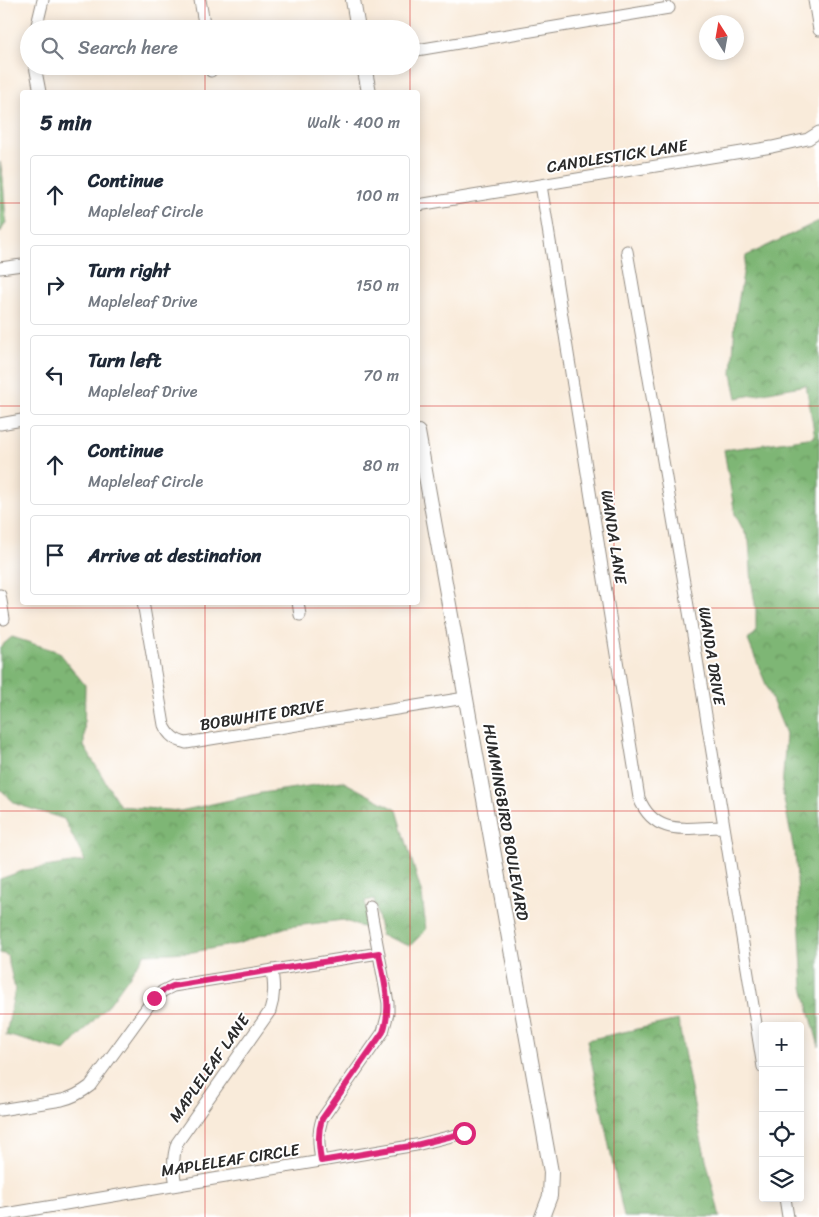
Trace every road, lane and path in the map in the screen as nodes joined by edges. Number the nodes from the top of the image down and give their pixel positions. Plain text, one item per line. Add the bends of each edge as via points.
1 (43, 0) edge
2 (200, 0) edge
3 (353, 0) edge
4 (814, 0) edge
5 (669, 8) dead end
6 (38, 20) edge
7 (203, 20) edge
8 (356, 20) edge
9 (819, 30) edge
10 (420, 50) edge
11 (37, 75) edge
12 (366, 75) edge
13 (40, 90) edge
14 (369, 90) edge
15 (819, 132) edge
16 (540, 185) junction
17 (420, 205) edge
18 (627, 251) dead end
19 (20, 264) edge
20 (0, 268) edge
21 (20, 420) edge
22 (0, 424) edge
23 (420, 443) edge
24 (0, 595) edge
25 (144, 605) edge
26 (298, 605) edge
27 (300, 615) dead end
28 (4, 619) dead end
29 (465, 698) junction
30 (723, 826) junction
31 (370, 906) dead end
32 (379, 953) junction
33 (272, 970) junction
34 (759, 1043) edge
35 (0, 1110) edge
36 (464, 1133) dead end
37 (321, 1161) junction
38 (176, 1185) junction
39 (786, 1202) edge
40 (0, 1215) edge
41 (542, 1217) edge
42 (788, 1217) edge

1 - 6 street
2 - 7 street
3 - 8 street
4 - 9 street
5 - 10 street
11 - 13 street
12 - 14 street
15 - 16 street, CANDLESTICK LANE via 808,139 772,147
16 - 17 street, CANDLESTICK LANE
16 - 30 street, WANDA LANE via 639,798 650,817 664,826
18 - 30 street, WANDA DRIVE
19 - 20 street
21 - 22 street
23 - 29 street, HUMMINGBIRD BOULEVARD
24 - 28 street
25 - 29 street, BOBWHITE DRIVE via 164,725 177,741 186,743
26 - 27 street
29 - 41 street, HUMMINGBIRD BOULEVARD via 551,1172 550,1196
30 - 34 street, WANDA DRIVE
31 - 32 street
32 - 33 street
32 - 37 street via 388,1003 387,1022 322,1119 318,1140
33 - 35 street via 173,986 162,991 90,1086 81,1093 72,1098
33 - 38 street, MAPLELEAF LANE via 275,990 270,1011 176,1143 172,1164
36 - 37 street, MAPLELEAF CIRCLE via 416,1145
37 - 38 street, MAPLELEAF CIRCLE
38 - 40 street, MAPLELEAF CIRCLE
39 - 42 street

